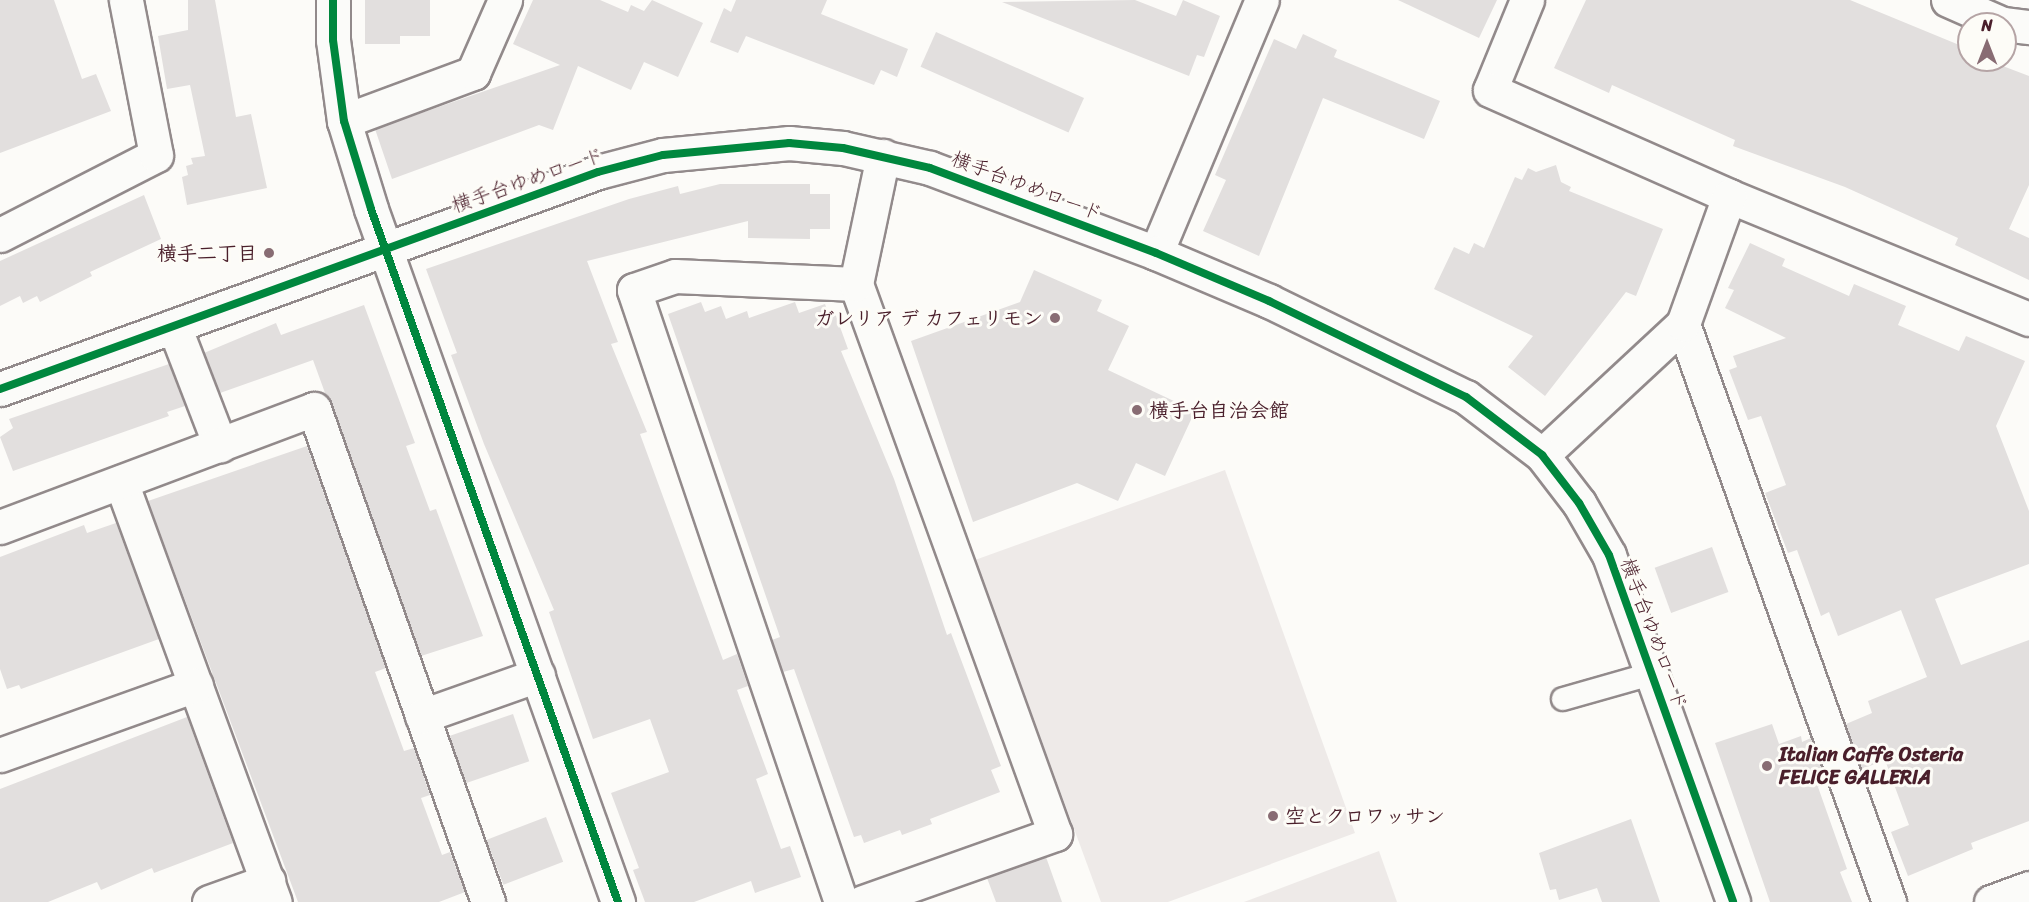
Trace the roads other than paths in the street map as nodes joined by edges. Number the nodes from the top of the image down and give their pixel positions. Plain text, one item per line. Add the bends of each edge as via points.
1 (126, 0) edge
2 (333, 0) edge
3 (506, 0) edge
4 (1262, 0) edge
5 (1527, 0) edge
6 (1947, 0) edge
7 (2029, 27) edge
8 (344, 120) junction
9 (883, 156) junction
10 (1729, 196) junction
11 (0, 235) edge
12 (385, 248) junction
13 (1156, 253) junction
14 (856, 284) junction
15 (2029, 319) edge
16 (1683, 324) junction
17 (174, 326) junction
18 (0, 389) edge
19 (220, 445) junction
20 (1542, 455) junction
21 (121, 482) junction
22 (0, 527) edge
23 (1652, 674) junction
24 (538, 675) junction
25 (196, 685) junction
26 (1563, 699) dead end
27 (422, 717) junction
28 (0, 755) edge
29 (2029, 888) edge
30 (271, 892) edge
31 (209, 902) edge
32 (488, 902) edge
33 (618, 902) edge
34 (841, 902) edge
35 (863, 902) edge
36 (1733, 902) edge
37 (1889, 902) edge
38 (1991, 902) edge

1 - 11 street via 156,155
2 - 8 street via 333,40
3 - 8 street via 473,73
4 - 13 street
5 - 10 street via 1490,90
6 - 7 street via 2003,24
8 - 12 street
9 - 12 street, 横手台ゆめロード via 789,143 663,155 598,172
9 - 13 street, 横手台ゆめロード via 930,168
9 - 14 street
10 - 15 street
10 - 16 street
12 - 17 street, 横手台ゆめロード
12 - 24 street
13 - 20 street, 横手台ゆめロード via 1466,397
14 - 34 street via 675,276 634,290
14 - 35 street via 1055,834
16 - 20 street
16 - 37 street
17 - 18 street, 横手台ゆめロード
17 - 19 street
19 - 21 street
19 - 27 street via 314,409
20 - 23 street, 横手台ゆめロード via 1579,503 1609,555
21 - 22 street
21 - 25 street
23 - 26 lane
23 - 36 street, 横手台ゆめロード
24 - 27 street
24 - 33 street
25 - 28 street
25 - 30 street
27 - 32 street
29 - 38 street
30 - 31 street

